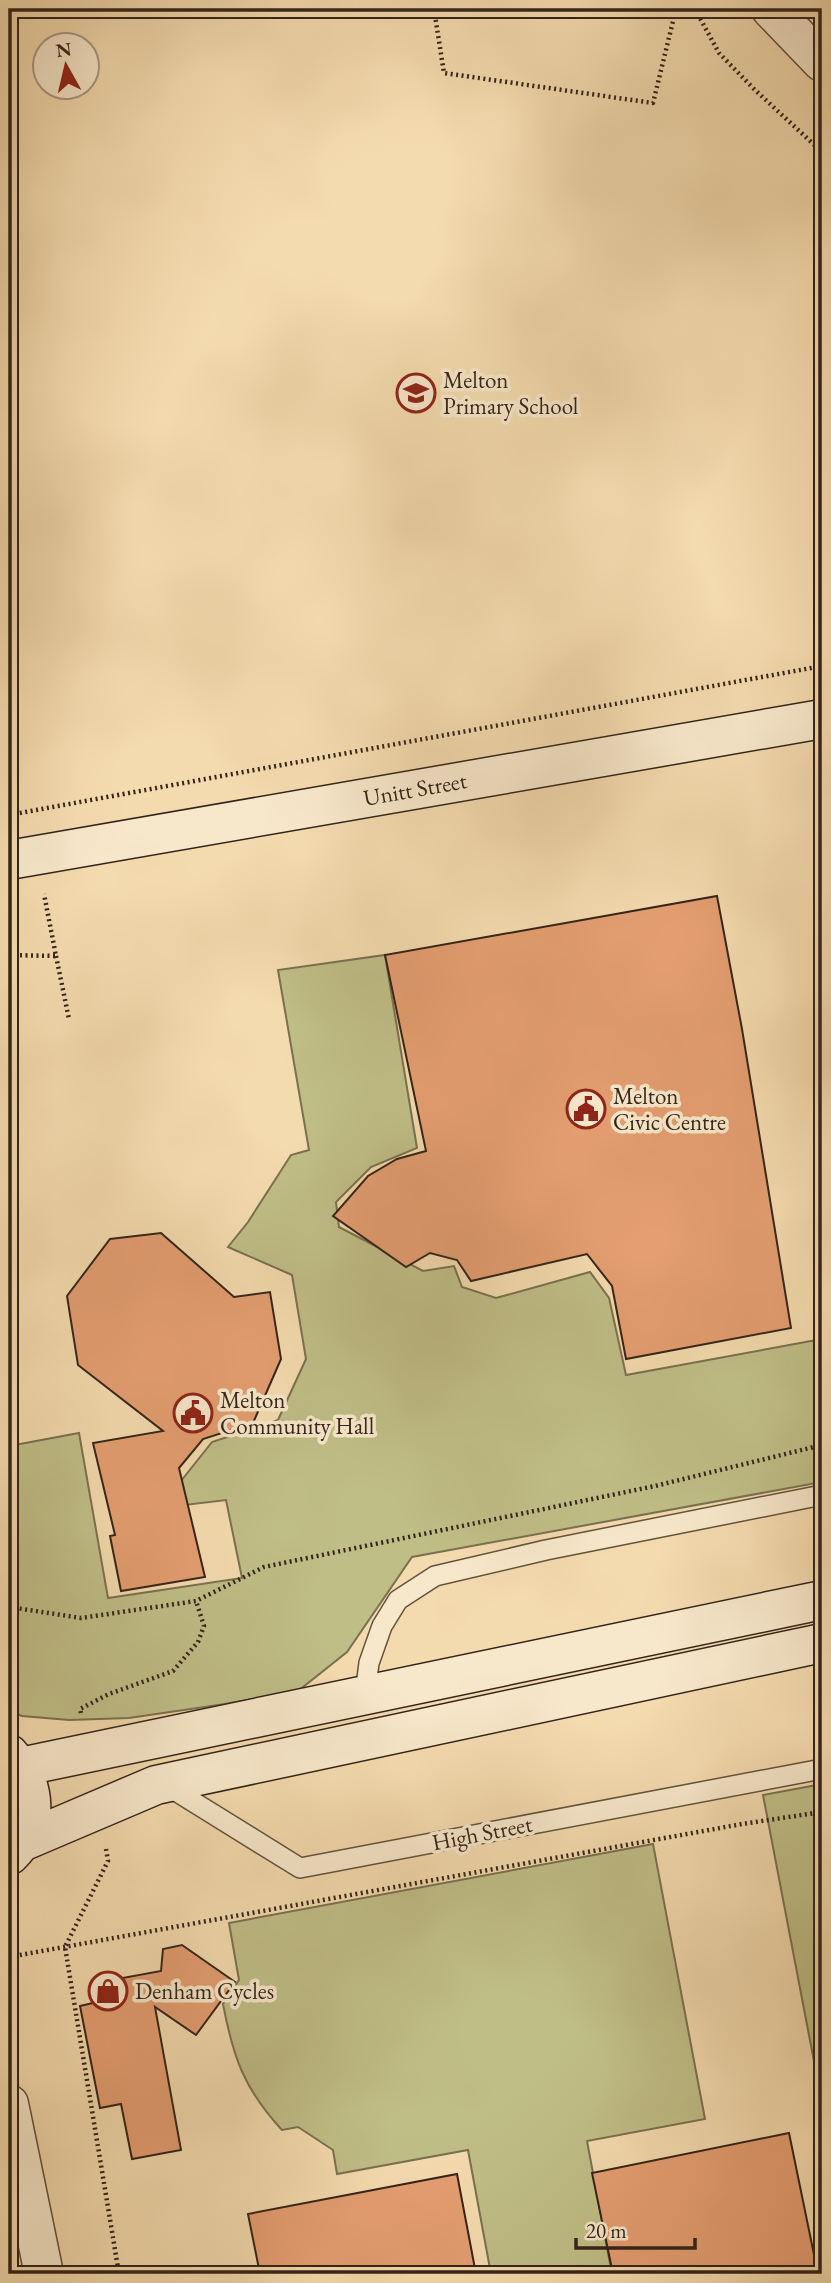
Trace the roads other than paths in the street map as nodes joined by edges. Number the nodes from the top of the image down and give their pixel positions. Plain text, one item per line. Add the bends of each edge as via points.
1 (771, 9) edge
2 (822, 62) edge
3 (822, 719) edge
4 (22, 857) edge
5 (822, 1495) edge
6 (822, 1600) edge
7 (822, 1643) edge
8 (365, 1694) junction
9 (15, 1760) edge
10 (822, 1769) edge
11 (163, 1783) junction
12 (15, 1849) edge
13 (9, 2104) edge
14 (44, 2274) edge

1 - 2 main road
3 - 4 main road, Unitt Street
5 - 8 lane via 435,1576 398,1600 382,1626 369,1663
6 - 8 main road
7 - 11 main road
8 - 9 main road
9 - 12 main road via 29,1785 32,1804 30,1824
10 - 11 lane, High Street via 300,1867
11 - 12 main road
13 - 14 main road

